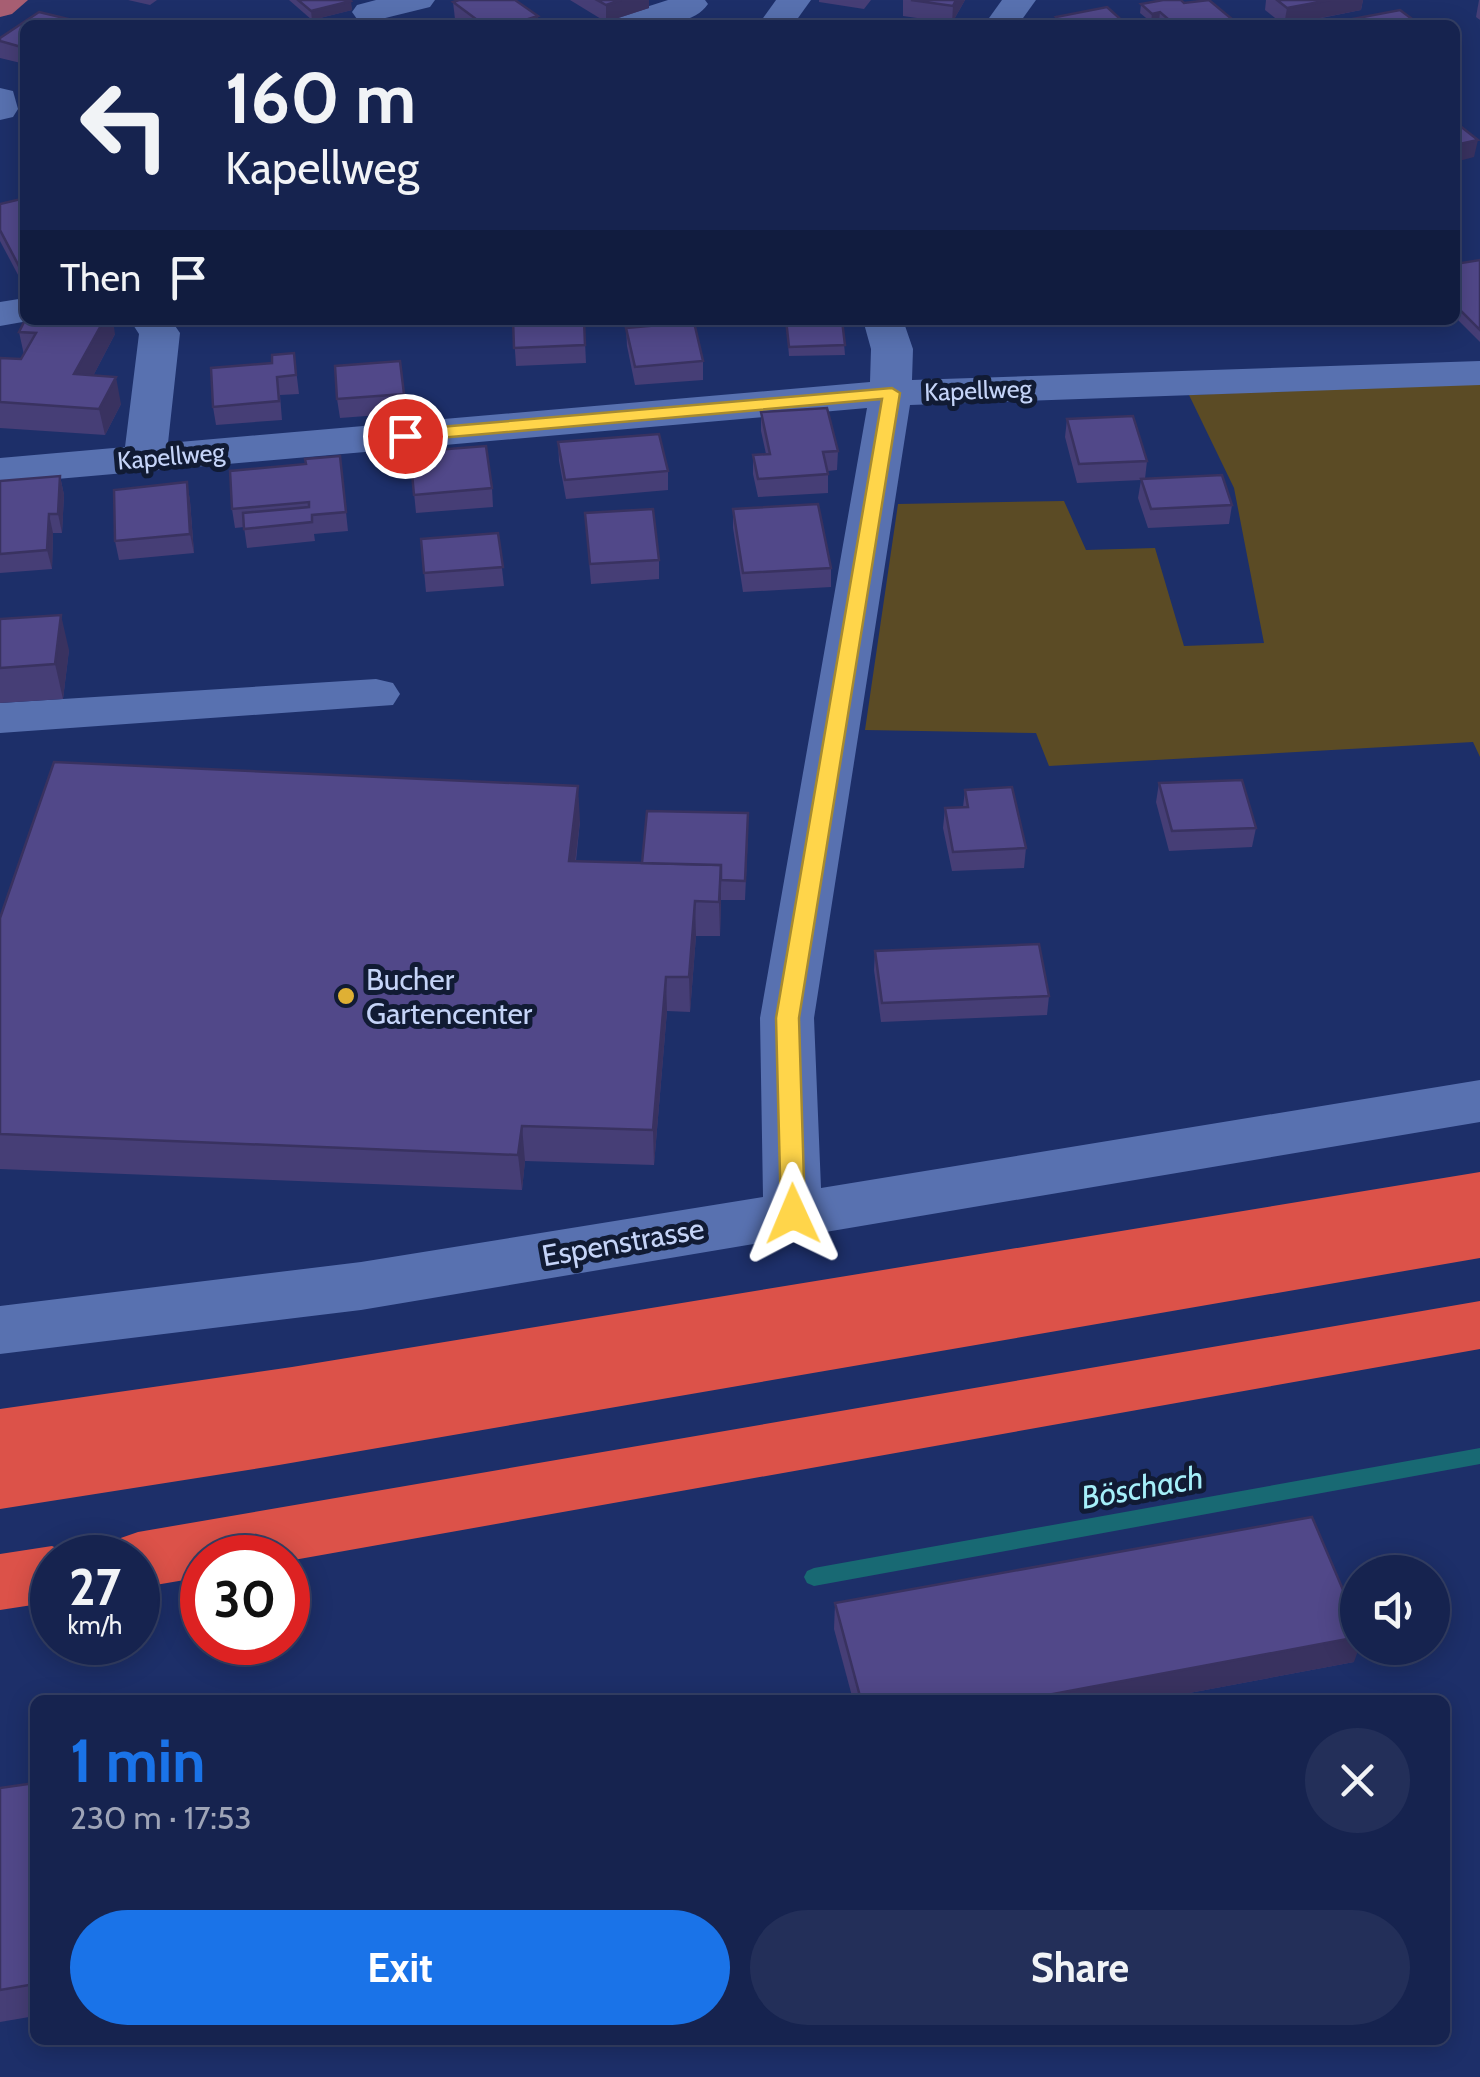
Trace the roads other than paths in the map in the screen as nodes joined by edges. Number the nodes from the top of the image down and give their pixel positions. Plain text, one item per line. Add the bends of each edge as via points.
1 (11, 0) edge
2 (418, 0) edge
3 (794, 0) edge
4 (0, 7) edge
5 (696, 8) edge
6 (368, 12) dead end
7 (645, 20) edge
8 (779, 20) edge
9 (0, 99) edge
10 (0, 109) edge
11 (154, 325) edge
12 (885, 325) edge
13 (1480, 373) edge
14 (892, 393) junction
15 (146, 458) junction
16 (0, 471) edge
17 (376, 694) dead end
18 (0, 718) edge
19 (1480, 1101) edge
20 (1480, 1194) edge
21 (793, 1214) junction
22 (1480, 1234) edge
23 (1480, 1324) edge
24 (0, 1330) edge
25 (0, 1435) edge
26 (0, 1482) edge
27 (160, 1556) edge
28 (30, 1577) edge
29 (0, 1582) edge

1 - 4 main road
2 - 6 street
3 - 8 street
5 - 7 street
9 - 10 street
11 - 15 street via 160,333
12 - 14 street
13 - 14 street, Kapellweg
14 - 15 street, Kapellweg
14 - 21 street via 787,1018
15 - 16 street, Kapellweg
17 - 18 street
19 - 21 street, Espenstrasse
20 - 25 highway
21 - 24 street, Espenstrasse via 361,1286
22 - 26 highway
23 - 27 highway
28 - 29 highway

